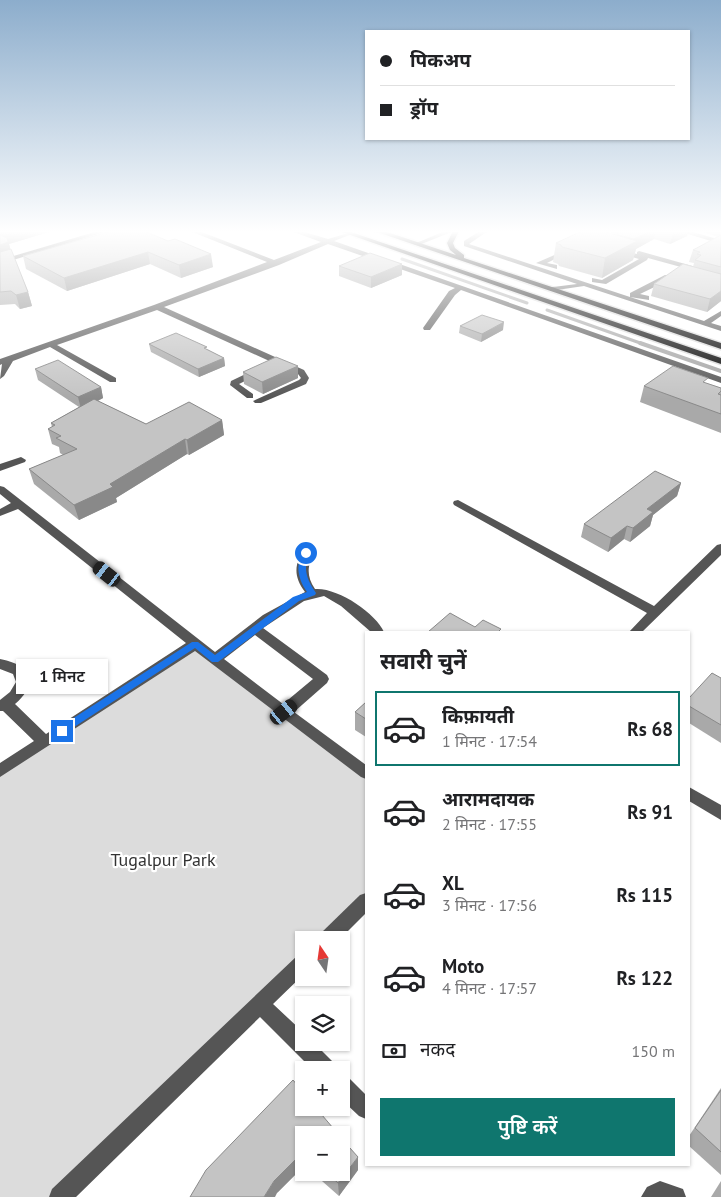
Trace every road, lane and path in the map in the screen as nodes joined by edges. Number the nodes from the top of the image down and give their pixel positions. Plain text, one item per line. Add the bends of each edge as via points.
1 (211, 287) edge
2 (458, 287) edge
3 (509, 287) edge
4 (547, 287) edge
5 (570, 287) edge
6 (591, 287) edge
7 (648, 287) edge
8 (461, 288) junction
9 (553, 289) junction
10 (533, 295) junction
11 (157, 307) junction
12 (529, 312) junction
13 (717, 315) edge
14 (658, 324) junction
15 (704, 324) junction
16 (622, 327) junction
17 (428, 328) dead end
18 (721, 329) edge
19 (50, 344) junction
20 (721, 346) edge
21 (5, 360) edge
22 (721, 361) edge
23 (279, 362) junction
24 (0, 376) edge
25 (113, 380) dead end
26 (721, 380) edge
27 (21, 460) dead end
28 (0, 468) edge
29 (0, 489) edge
30 (19, 504) junction
31 (458, 504) dead end
32 (0, 512) edge
33 (721, 548) edge
34 (310, 549) dead end
35 (312, 593) junction
36 (655, 612) junction
37 (256, 629) junction
38 (377, 631) edge
39 (636, 631) edge
40 (195, 644) junction
41 (215, 660) junction
42 (0, 664) edge
43 (2, 705) edge
44 (284, 712) junction
45 (45, 742) junction
46 (0, 771) edge
47 (365, 772) edge
48 (690, 794) edge
49 (721, 813) edge
50 (365, 902) edge
51 (335, 931) edge
52 (295, 970) edge
53 (260, 1004) junction
54 (318, 1061) edge
55 (350, 1093) edge
56 (365, 1108) edge
57 (60, 1197) edge
58 (652, 1197) edge
59 (675, 1197) edge

1 - 11 street
2 - 8 street
3 - 10 main road
4 - 9 main road
5 - 9 street
6 - 15 street
7 - 13 street via 633,294
8 - 12 street
8 - 17 street via 452,292
9 - 14 main road
10 - 12 street
10 - 16 main road
11 - 19 street
11 - 23 street
12 - 26 street
13 - 15 street
14 - 16 main road via 672,335 661,336
14 - 20 main road
15 - 18 street
16 - 22 main road
19 - 21 street
19 - 25 street
21 - 24 street
23 - 23 street via 234,383 254,398 303,382 305,378 301,372
27 - 28 street
29 - 30 street
30 - 32 street
30 - 40 street
31 - 36 street
33 - 36 street
34 - 35 street via 302,562 304,582
35 - 37 street via 296,599
35 - 38 street via 334,595
36 - 39 street
37 - 41 street
37 - 44 street via 322,679
40 - 41 street
40 - 45 street
41 - 44 street
42 - 43 street via 20,671 23,679 18,692
43 - 45 street
44 - 47 street
45 - 46 street
48 - 49 street
50 - 51 street
52 - 53 street
53 - 54 street
53 - 57 street
55 - 56 street
58 - 59 street via 665,1192

